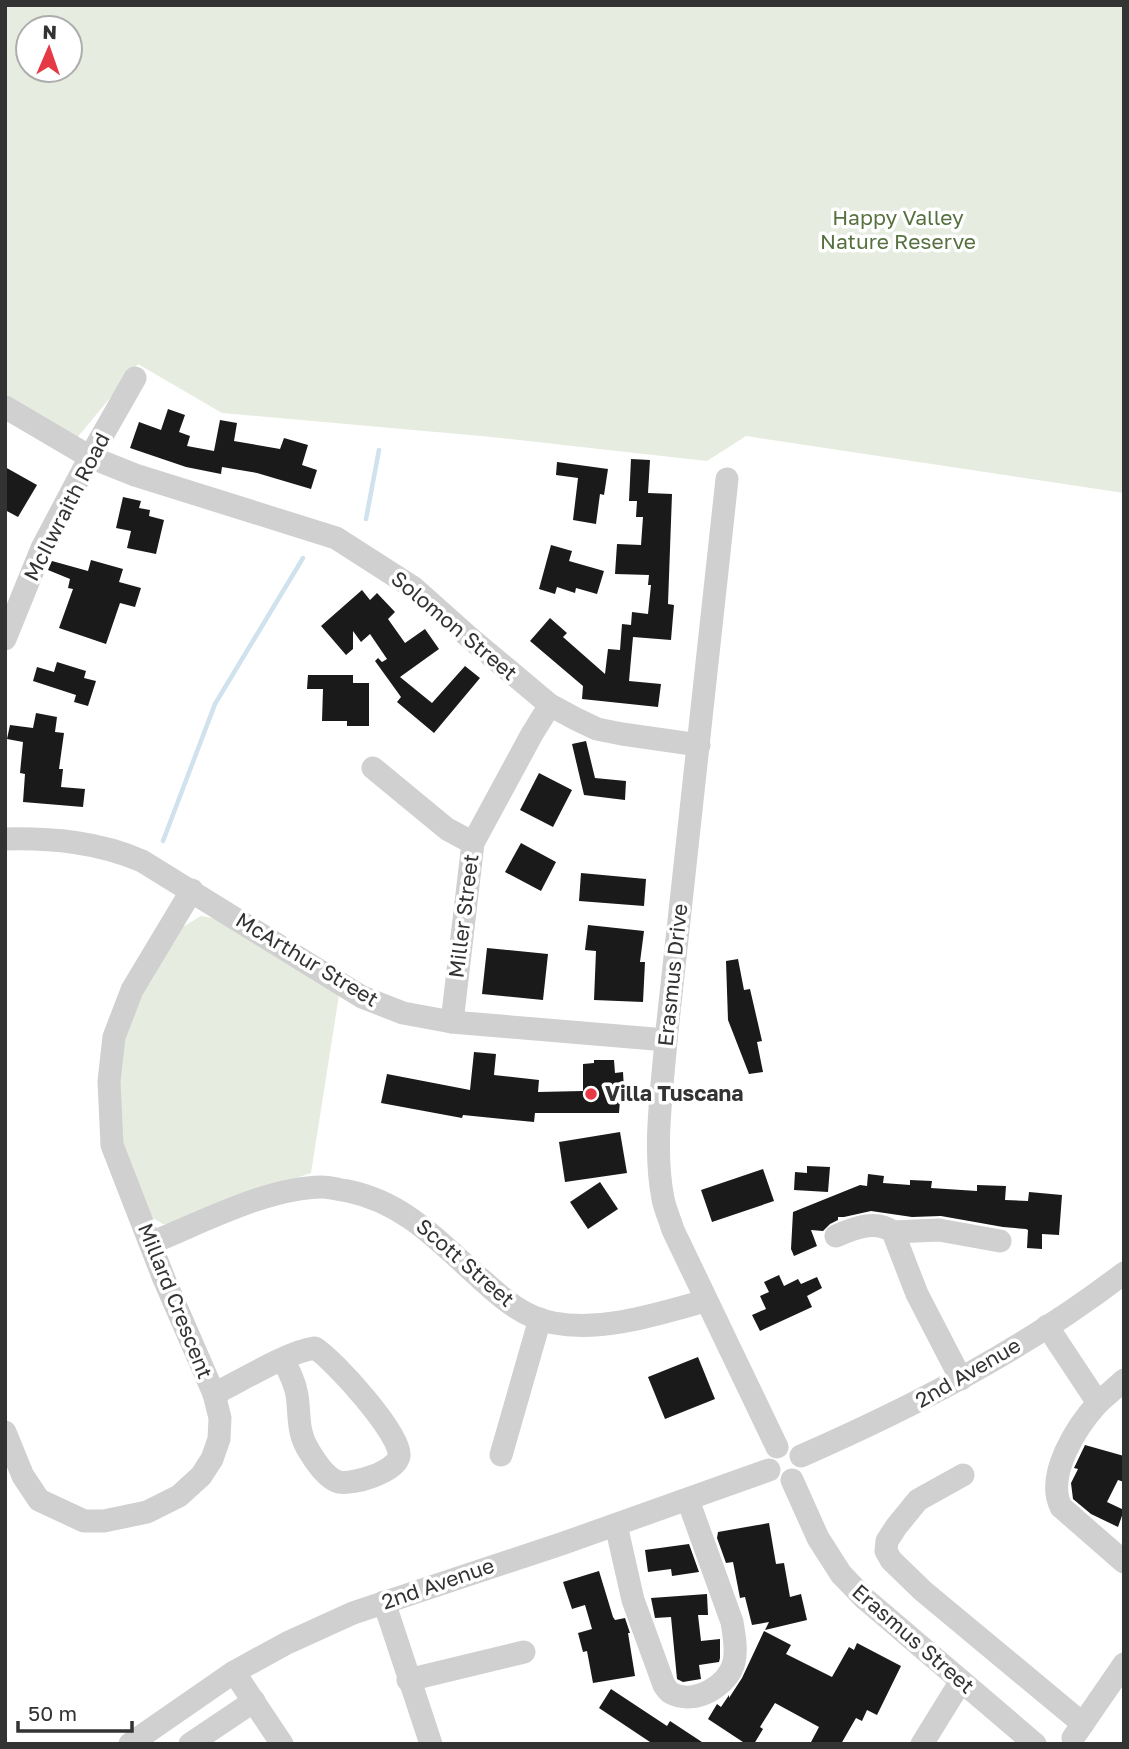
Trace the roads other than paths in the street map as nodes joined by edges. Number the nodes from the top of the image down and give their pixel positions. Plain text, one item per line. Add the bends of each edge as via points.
1 (135, 378) dead end
2 (5, 407) edge
3 (90, 457) junction
4 (727, 479) dead end
5 (5, 639) edge
6 (550, 705) junction
7 (699, 746) junction
8 (373, 768) dead end
9 (5, 839) edge
10 (473, 843) junction
11 (192, 890) junction
12 (452, 1022) junction
13 (666, 1040) junction
14 (893, 1232) junction
15 (836, 1236) dead end
16 (1000, 1241) dead end
17 (151, 1242) junction
18 (1124, 1273) edge
19 (705, 1301) junction
20 (540, 1319) junction
21 (1047, 1326) junction
22 (283, 1360) junction
23 (961, 1379) junction
24 (1124, 1380) edge
25 (214, 1394) junction
26 (1098, 1403) junction
27 (5, 1432) edge
28 (777, 1447) junction
29 (501, 1455) dead end
30 (801, 1456) junction
31 (769, 1471) junction
32 (962, 1475) dead end
33 (792, 1480) junction
34 (688, 1500) junction
35 (616, 1525) junction
36 (1120, 1551) edge
37 (384, 1602) junction
38 (524, 1652) dead end
39 (1124, 1664) edge
40 (234, 1672) junction
41 (408, 1680) junction
42 (961, 1681) junction
43 (254, 1701) junction
44 (130, 1744) edge
45 (190, 1744) edge
46 (282, 1744) edge
47 (431, 1744) edge
48 (922, 1744) edge
49 (1035, 1744) edge

1 - 3 street, McIlwraith Road
2 - 3 street, Solomon Street
3 - 5 street, McIlwraith Road via 43,548
3 - 6 street, Solomon Street via 336,538 414,588
4 - 7 street, Erasmus Drive
6 - 7 street, Solomon Street via 597,729
6 - 10 street, Miller Street
7 - 13 street, Erasmus Drive
8 - 10 street via 447,829
9 - 11 street, McArthur Street via 61,840 124,853
10 - 12 street, Miller Street
11 - 12 street, McArthur Street via 362,997 403,1013
11 - 17 street, Millard Crescent via 132,990 114,1037 109,1082 111,1145
12 - 13 street, McArthur Street
13 - 19 street, Erasmus Drive via 659,1139 663,1199
14 - 15 street via 885,1226 869,1226
14 - 16 street via 939,1230
14 - 23 street via 917,1294
17 - 20 street, Scott Street via 269,1195 325,1187 370,1196 413,1218 491,1288 525,1315
17 - 25 street, Millard Crescent
18 - 21 street, 2nd Avenue
19 - 20 street, Scott Street via 582,1326
19 - 28 street, Erasmus Drive
20 - 29 street
21 - 23 street, 2nd Avenue
21 - 26 street
22 - 22 street via 294,1382 302,1439 332,1478 348,1482 394,1466 399,1456 397,1442 323,1353 306,1349
22 - 25 street
23 - 30 street, 2nd Avenue
24 - 26 street
25 - 27 street, Millard Crescent via 220,1418 212,1460 179,1496 132,1516 85,1521 39,1500 23,1476
26 - 36 street via 1082,1421 1067,1451 1055,1492 1060,1507
28 - 30 street via 793,1447
28 - 31 street via 768,1458
30 - 33 street via 803,1467
31 - 33 street via 776,1479
31 - 34 street, 2nd Avenue
32 - 39 street via 918,1500 895,1527 887,1541 891,1560 1078,1731
33 - 42 street, Erasmus Street via 818,1538 841,1574
34 - 35 street, 2nd Avenue
34 - 35 street via 732,1622 735,1643 730,1672 707,1693 687,1696 671,1693 664,1685 634,1600
35 - 37 street, 2nd Avenue
37 - 40 street, 2nd Avenue via 287,1643
37 - 41 street
38 - 41 street
40 - 43 street
40 - 44 street, 2nd Avenue
41 - 47 street
42 - 48 street
42 - 49 street, Erasmus Street
43 - 45 street
43 - 46 street

